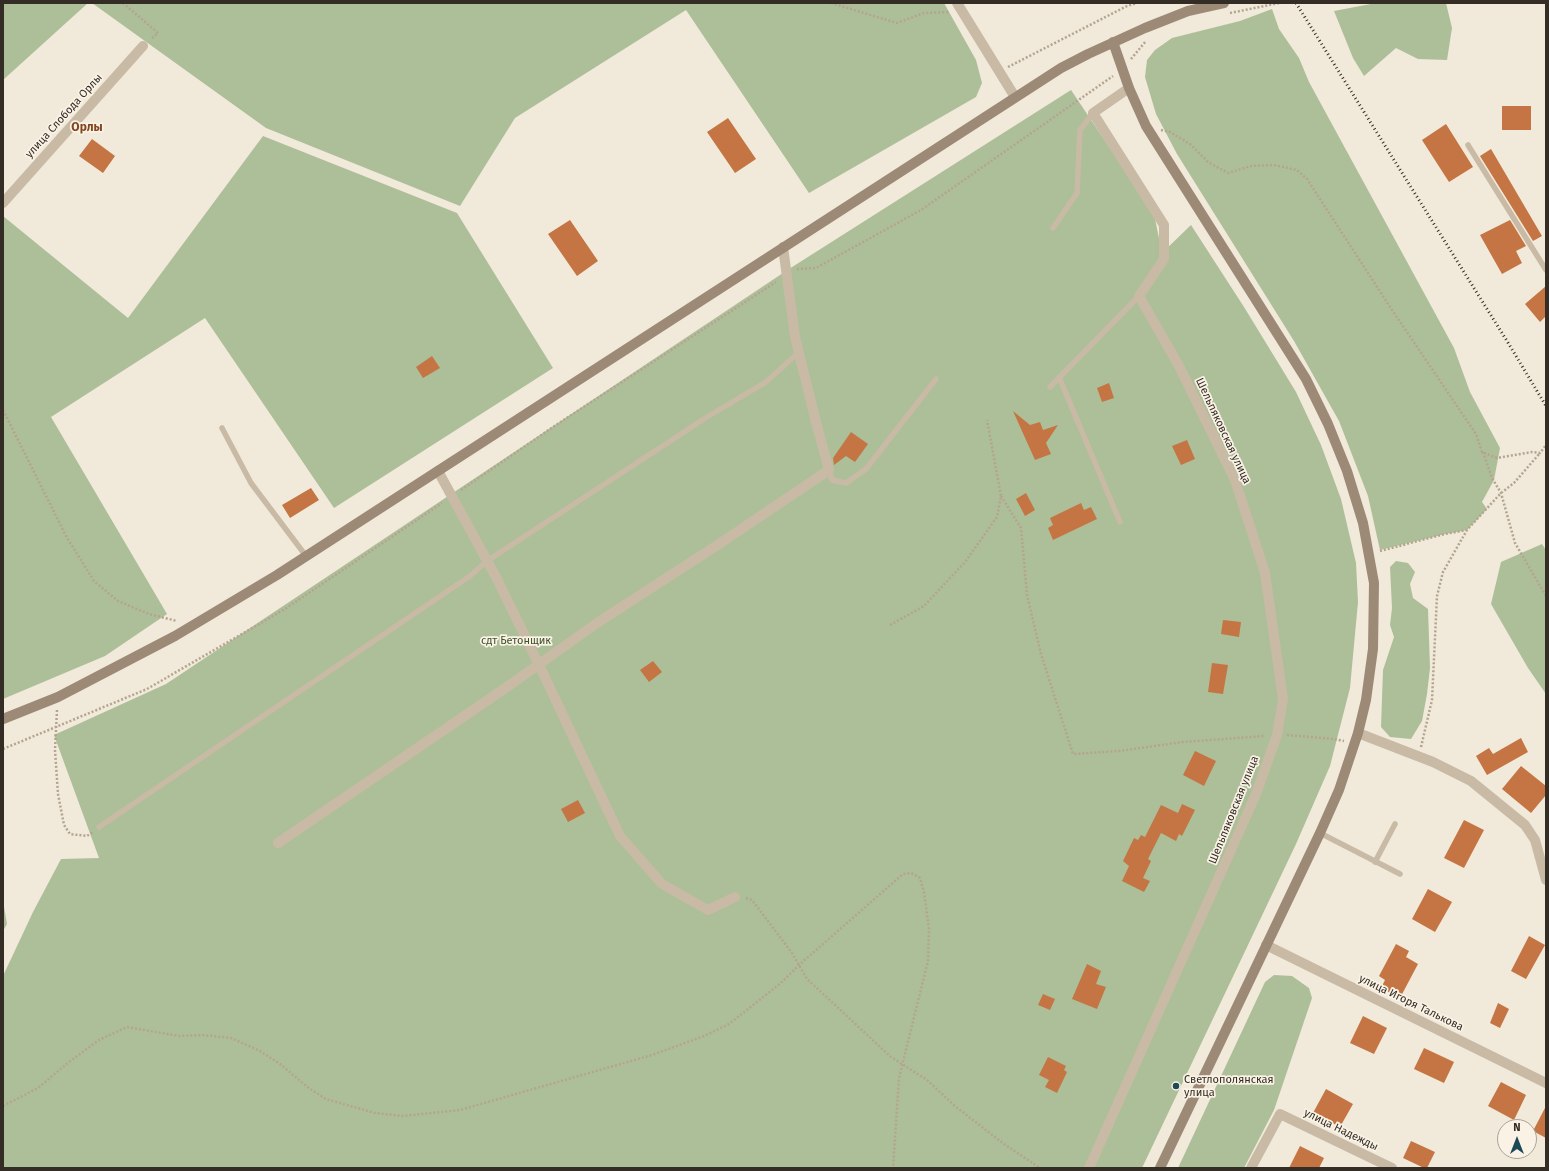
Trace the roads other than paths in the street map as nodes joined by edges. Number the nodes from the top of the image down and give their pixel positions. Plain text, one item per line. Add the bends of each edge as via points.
1 (957, 3) edge
2 (1224, 3) edge
3 (1113, 42) junction
4 (144, 46) road end
5 (1129, 88) junction
6 (1015, 97) junction
7 (1093, 114) junction
8 (1468, 145) dead end
9 (3, 202) edge
10 (1053, 228) dead end
11 (783, 247) junction
12 (1546, 270) edge
13 (1139, 296) junction
14 (799, 352) junction
15 (1059, 377) junction
16 (936, 379) dead end
17 (1050, 387) dead end
18 (222, 428) dead end
19 (829, 470) junction
20 (438, 471) junction
21 (1120, 522) dead end
22 (306, 556) junction
23 (487, 561) junction
24 (539, 664) junction
25 (3, 719) edge
26 (1358, 733) junction
27 (1395, 824) dead end
28 (99, 826) road end
29 (1320, 832) junction
30 (278, 843) dead end
31 (1376, 862) junction
32 (1400, 874) dead end
33 (1546, 880) edge
34 (735, 898) road end
35 (1266, 945) junction
36 (1546, 1083) edge
37 (1089, 1168) edge
38 (1160, 1168) edge
39 (1251, 1168) edge
40 (1392, 1168) edge

1 - 6 street
2 - 3 main road via 1188,11
3 - 5 main road
3 - 6 main road via 1061,68
4 - 9 street, улица Слобода Орлы
5 - 7 street
5 - 26 main road via 1146,126 1306,380 1347,471 1363,523 1374,583 1373,649 1366,700
6 - 11 main road
7 - 10 lane via 1080,130 1077,193
7 - 13 street via 1164,225 1164,259
8 - 12 lane
11 - 14 street
11 - 20 main road
13 - 15 lane
13 - 37 street, Шельпяковская улица via 1179,366 1235,480 1262,566 1283,699 1277,735 1256,794
14 - 19 street
14 - 23 lane via 766,382 707,417
15 - 17 lane
15 - 21 lane
16 - 19 lane via 866,469 846,483 832,480
18 - 22 lane via 251,483
19 - 24 street
20 - 22 main road
20 - 23 street
22 - 25 main road via 194,625 58,697
23 - 24 street
23 - 28 lane via 470,576
24 - 30 street
24 - 34 street via 620,836 662,884 708,910
26 - 29 main road via 1339,790
26 - 33 street via 1433,762 1471,781 1525,825 1535,840
27 - 31 lane
29 - 31 lane
29 - 35 main road
31 - 32 lane
35 - 36 street, улица Игоря Талькова
35 - 38 main road
39 - 40 street, улица Надежды via 1280,1114

